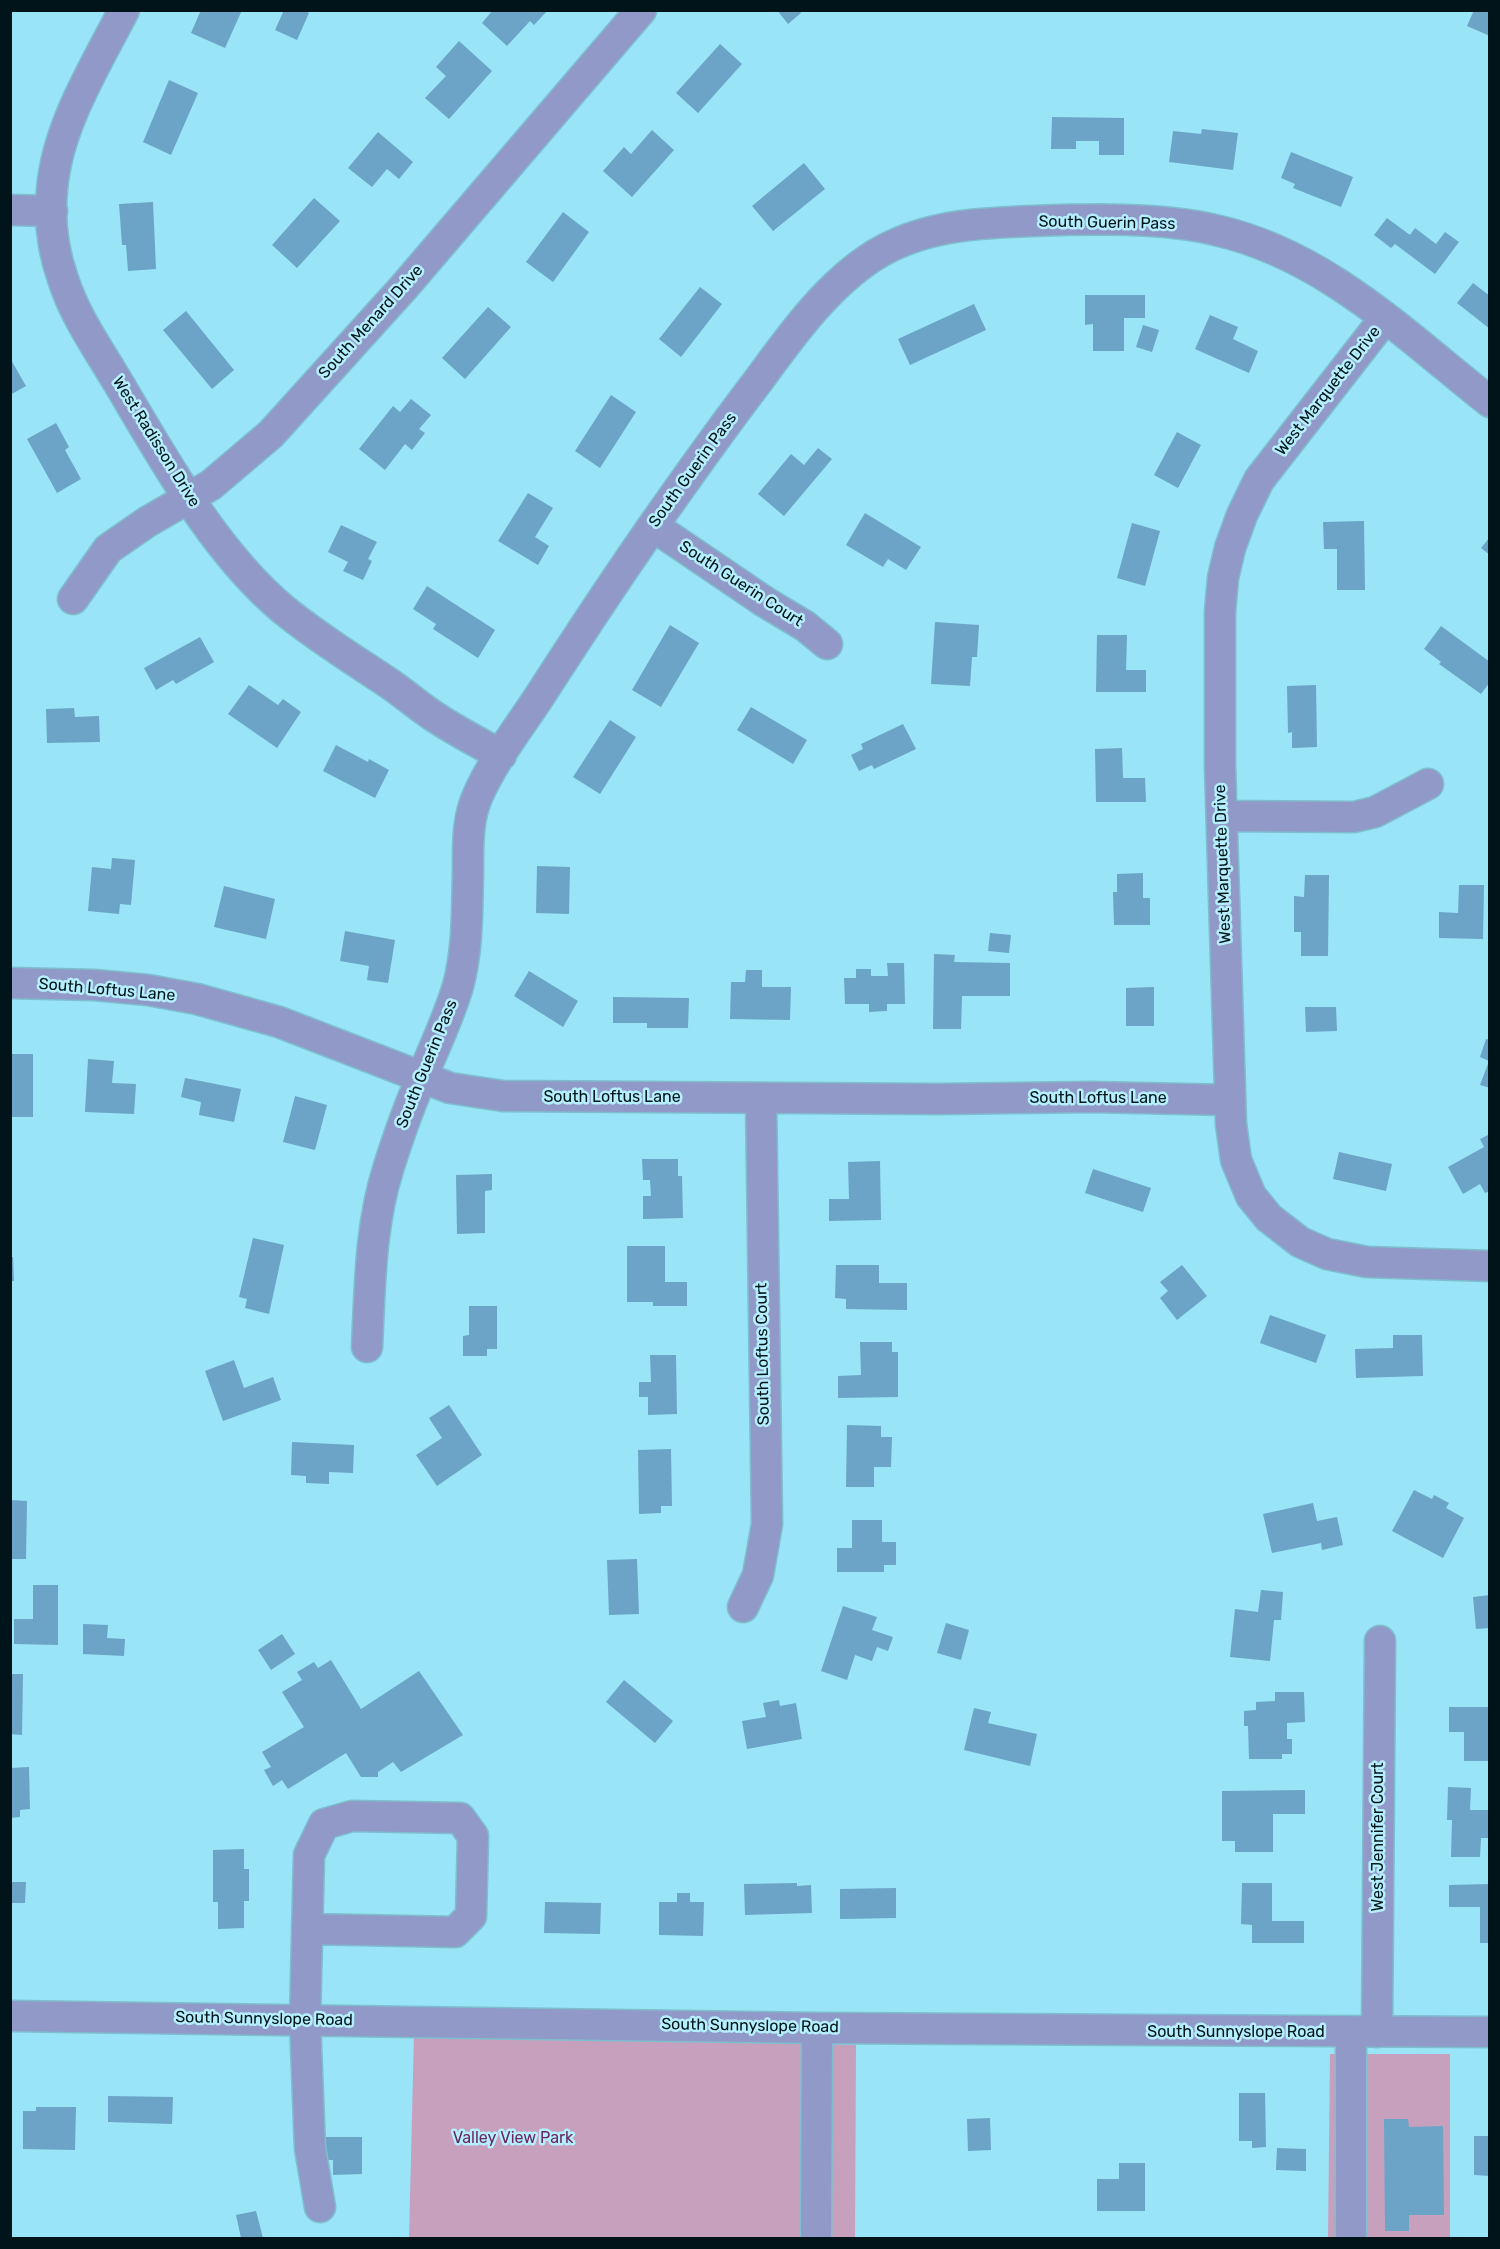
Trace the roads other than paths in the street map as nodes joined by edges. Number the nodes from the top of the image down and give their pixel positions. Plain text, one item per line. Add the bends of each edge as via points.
1 (124, 10) edge
2 (641, 10) edge
3 (10, 210) edge
4 (52, 211) junction
5 (1385, 318) junction
6 (1490, 402) edge
7 (190, 498) junction
8 (653, 526) junction
9 (73, 599) dead end
10 (827, 644) dead end
11 (501, 755) junction
12 (1428, 784) dead end
13 (1221, 816) junction
14 (10, 983) edge
15 (422, 1077) junction
16 (761, 1098) junction
17 (1230, 1100) junction
18 (1490, 1266) edge
19 (367, 1347) dead end
20 (743, 1607) dead end
21 (1380, 1641) dead end
22 (307, 1929) junction
23 (10, 2016) edge
24 (305, 2020) junction
25 (817, 2028) junction
26 (1364, 2032) junction
27 (1490, 2032) edge
28 (320, 2207) dead end
29 (816, 2238) edge
30 (1352, 2238) edge

1 - 4 street, West Radisson Drive via 66,131 52,190
2 - 7 street, South Menard Drive via 404,287 270,434 233,468
3 - 4 street
4 - 7 street, West Radisson Drive via 56,257 79,316
5 - 6 street, South Guerin Pass
5 - 8 street, South Guerin Pass via 1336,281 1295,258 1256,241 1212,229 1166,223 1056,220 980,223 911,236 872,256 827,294 780,350
5 - 13 street, West Marquette Drive via 1259,480 1230,548 1220,612
7 - 9 street, South Menard Drive via 108,549
7 - 11 street, West Radisson Drive via 249,576 283,609 434,717
8 - 10 street, South Guerin Court
8 - 11 street, South Guerin Pass
11 - 15 street, South Guerin Pass via 471,814 465,948 458,985
12 - 13 street via 1376,812 1354,817
13 - 17 street, West Marquette Drive
14 - 15 street, South Loftus Lane via 94,985 197,999 279,1022
15 - 16 street, South Loftus Lane via 450,1088 503,1096
15 - 19 street, South Guerin Pass via 387,1170 376,1217
16 - 17 street, South Loftus Lane
16 - 20 street, South Loftus Court via 767,1524 758,1575
17 - 18 street, West Marquette Drive via 1236,1160 1251,1196 1269,1218 1300,1242 1327,1254 1367,1262
21 - 26 street, West Jennifer Court
22 - 22 street via 309,1855 324,1824 352,1816 460,1818 473,1836 471,1916 455,1932
22 - 24 street
23 - 24 street, South Sunnyslope Road
24 - 25 street, South Sunnyslope Road
24 - 28 street via 310,2148
25 - 26 street, South Sunnyslope Road
25 - 29 street
26 - 27 street, South Sunnyslope Road
26 - 30 street, West Jennifer Court

